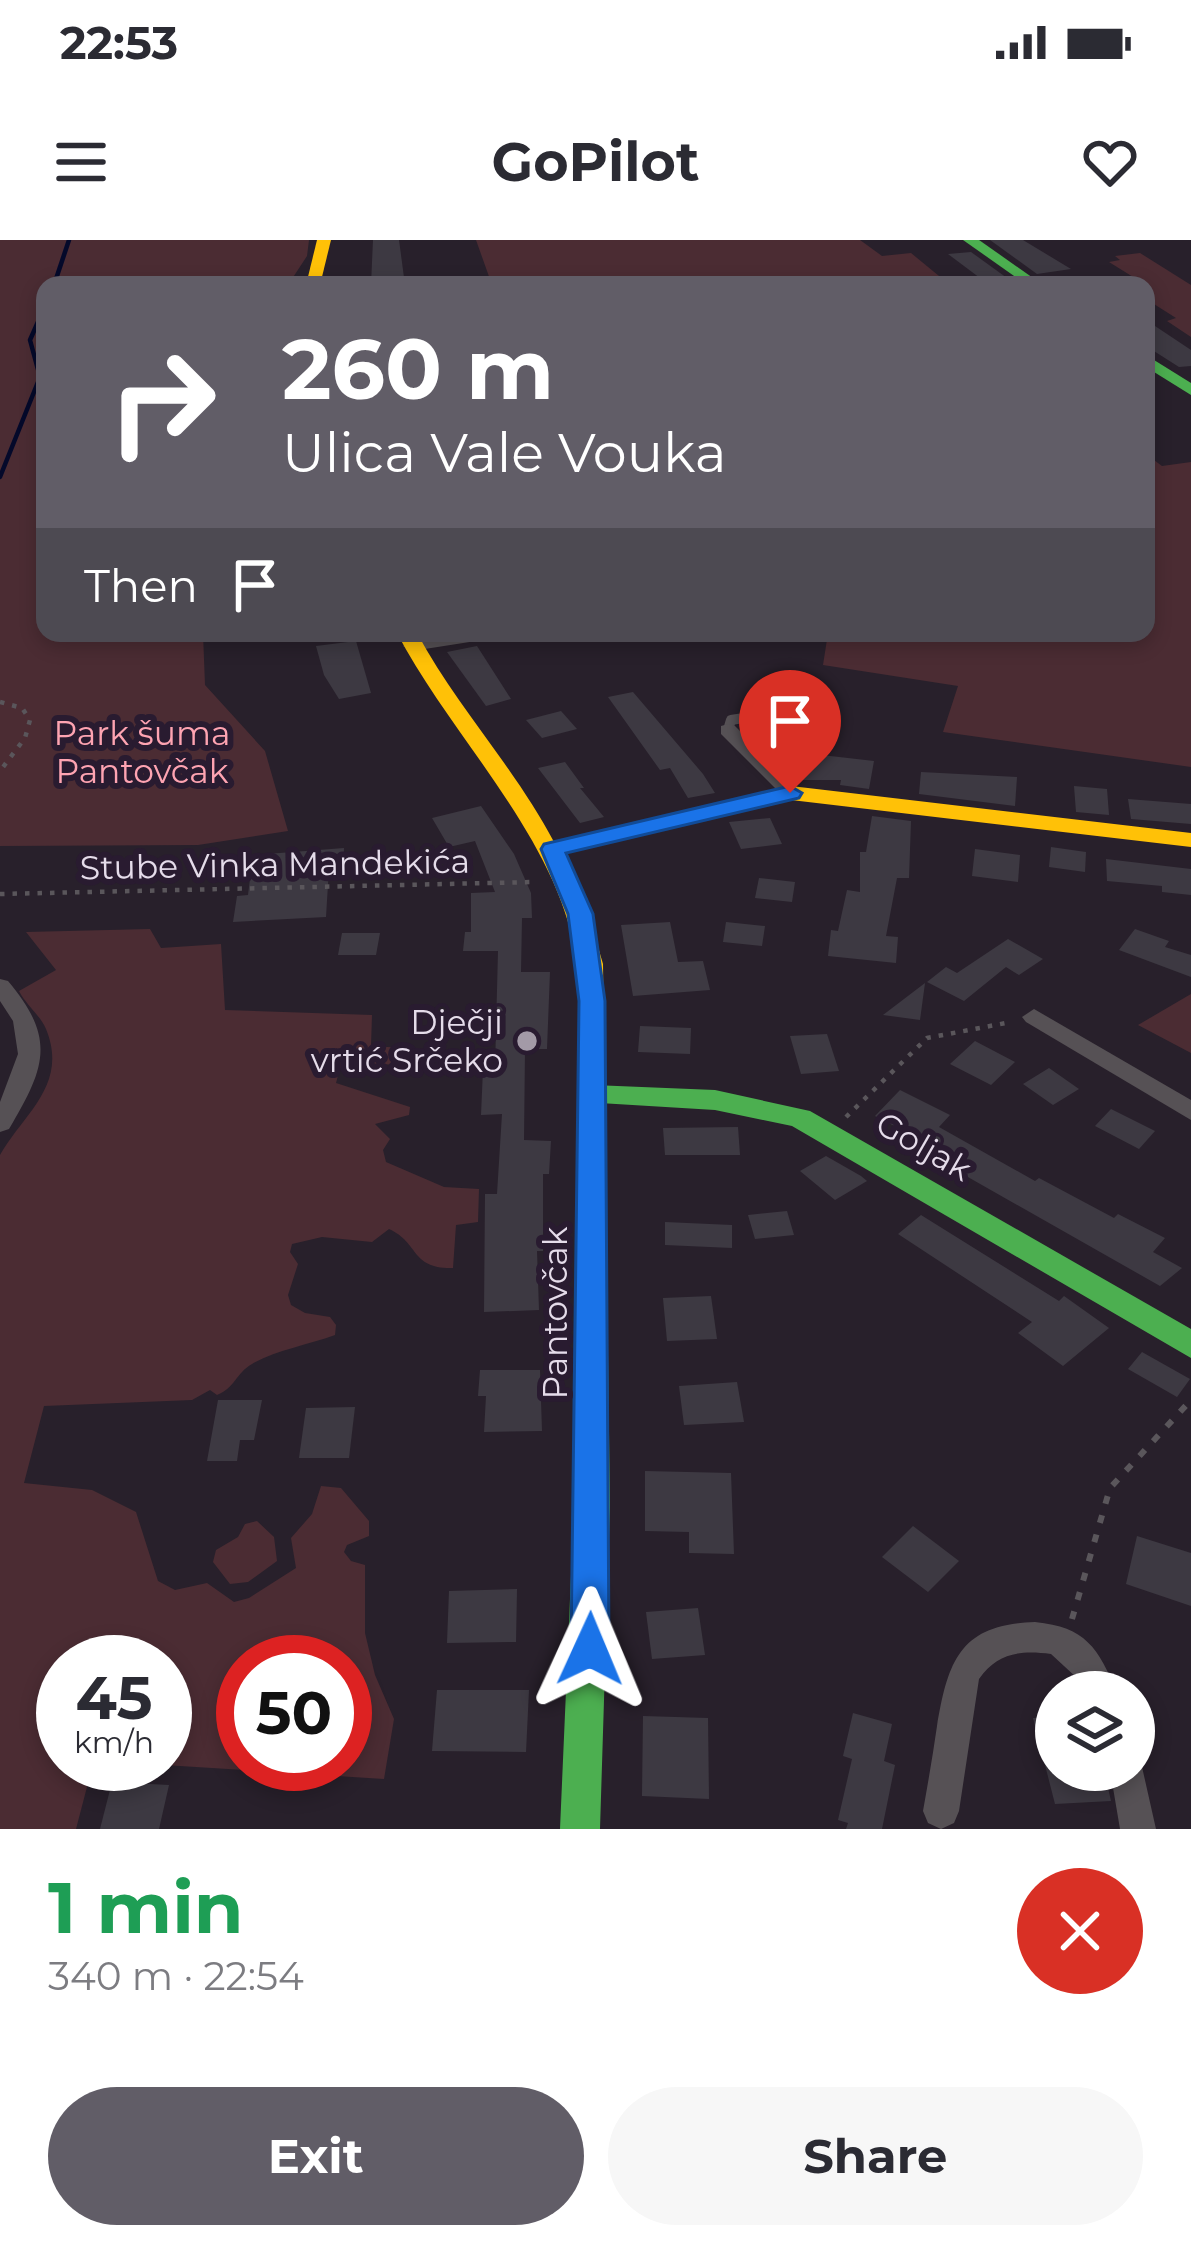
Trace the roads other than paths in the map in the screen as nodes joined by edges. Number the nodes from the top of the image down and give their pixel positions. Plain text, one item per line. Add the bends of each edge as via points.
1 (324, 240) edge
2 (970, 240) edge
3 (315, 276) edge
4 (1023, 276) edge
5 (1155, 366) edge
6 (1191, 390) edge
7 (411, 642) edge
8 (728, 730) joint
9 (791, 736) dead end
10 (790, 793) junction
11 (1191, 840) edge
12 (553, 849) junction
13 (0, 986) edge
14 (1034, 1017) road end
15 (593, 1095) junction
16 (1191, 1111) edge
17 (0, 1123) edge
18 (1191, 1345) edge
19 (1091, 1671) edge
20 (1132, 1791) edge
21 (941, 1811) dead end
22 (580, 1829) edge
23 (1138, 1829) edge

1 - 3 main road
2 - 4 main road
5 - 6 main road
7 - 12 main road, Pantovčak
8 - 9 lane via 731,720 781,712
8 - 10 street
10 - 11 main road
10 - 12 main road
12 - 15 main road, Pantovčak via 590,964
13 - 17 street via 28,1024 33,1054
14 - 16 street
15 - 18 main road, Goljak via 716,1100 800,1118
15 - 22 main road, Pantovčak via 592,1507
19 - 21 street via 1066,1642 1022,1637 980,1648 968,1662
20 - 23 street

